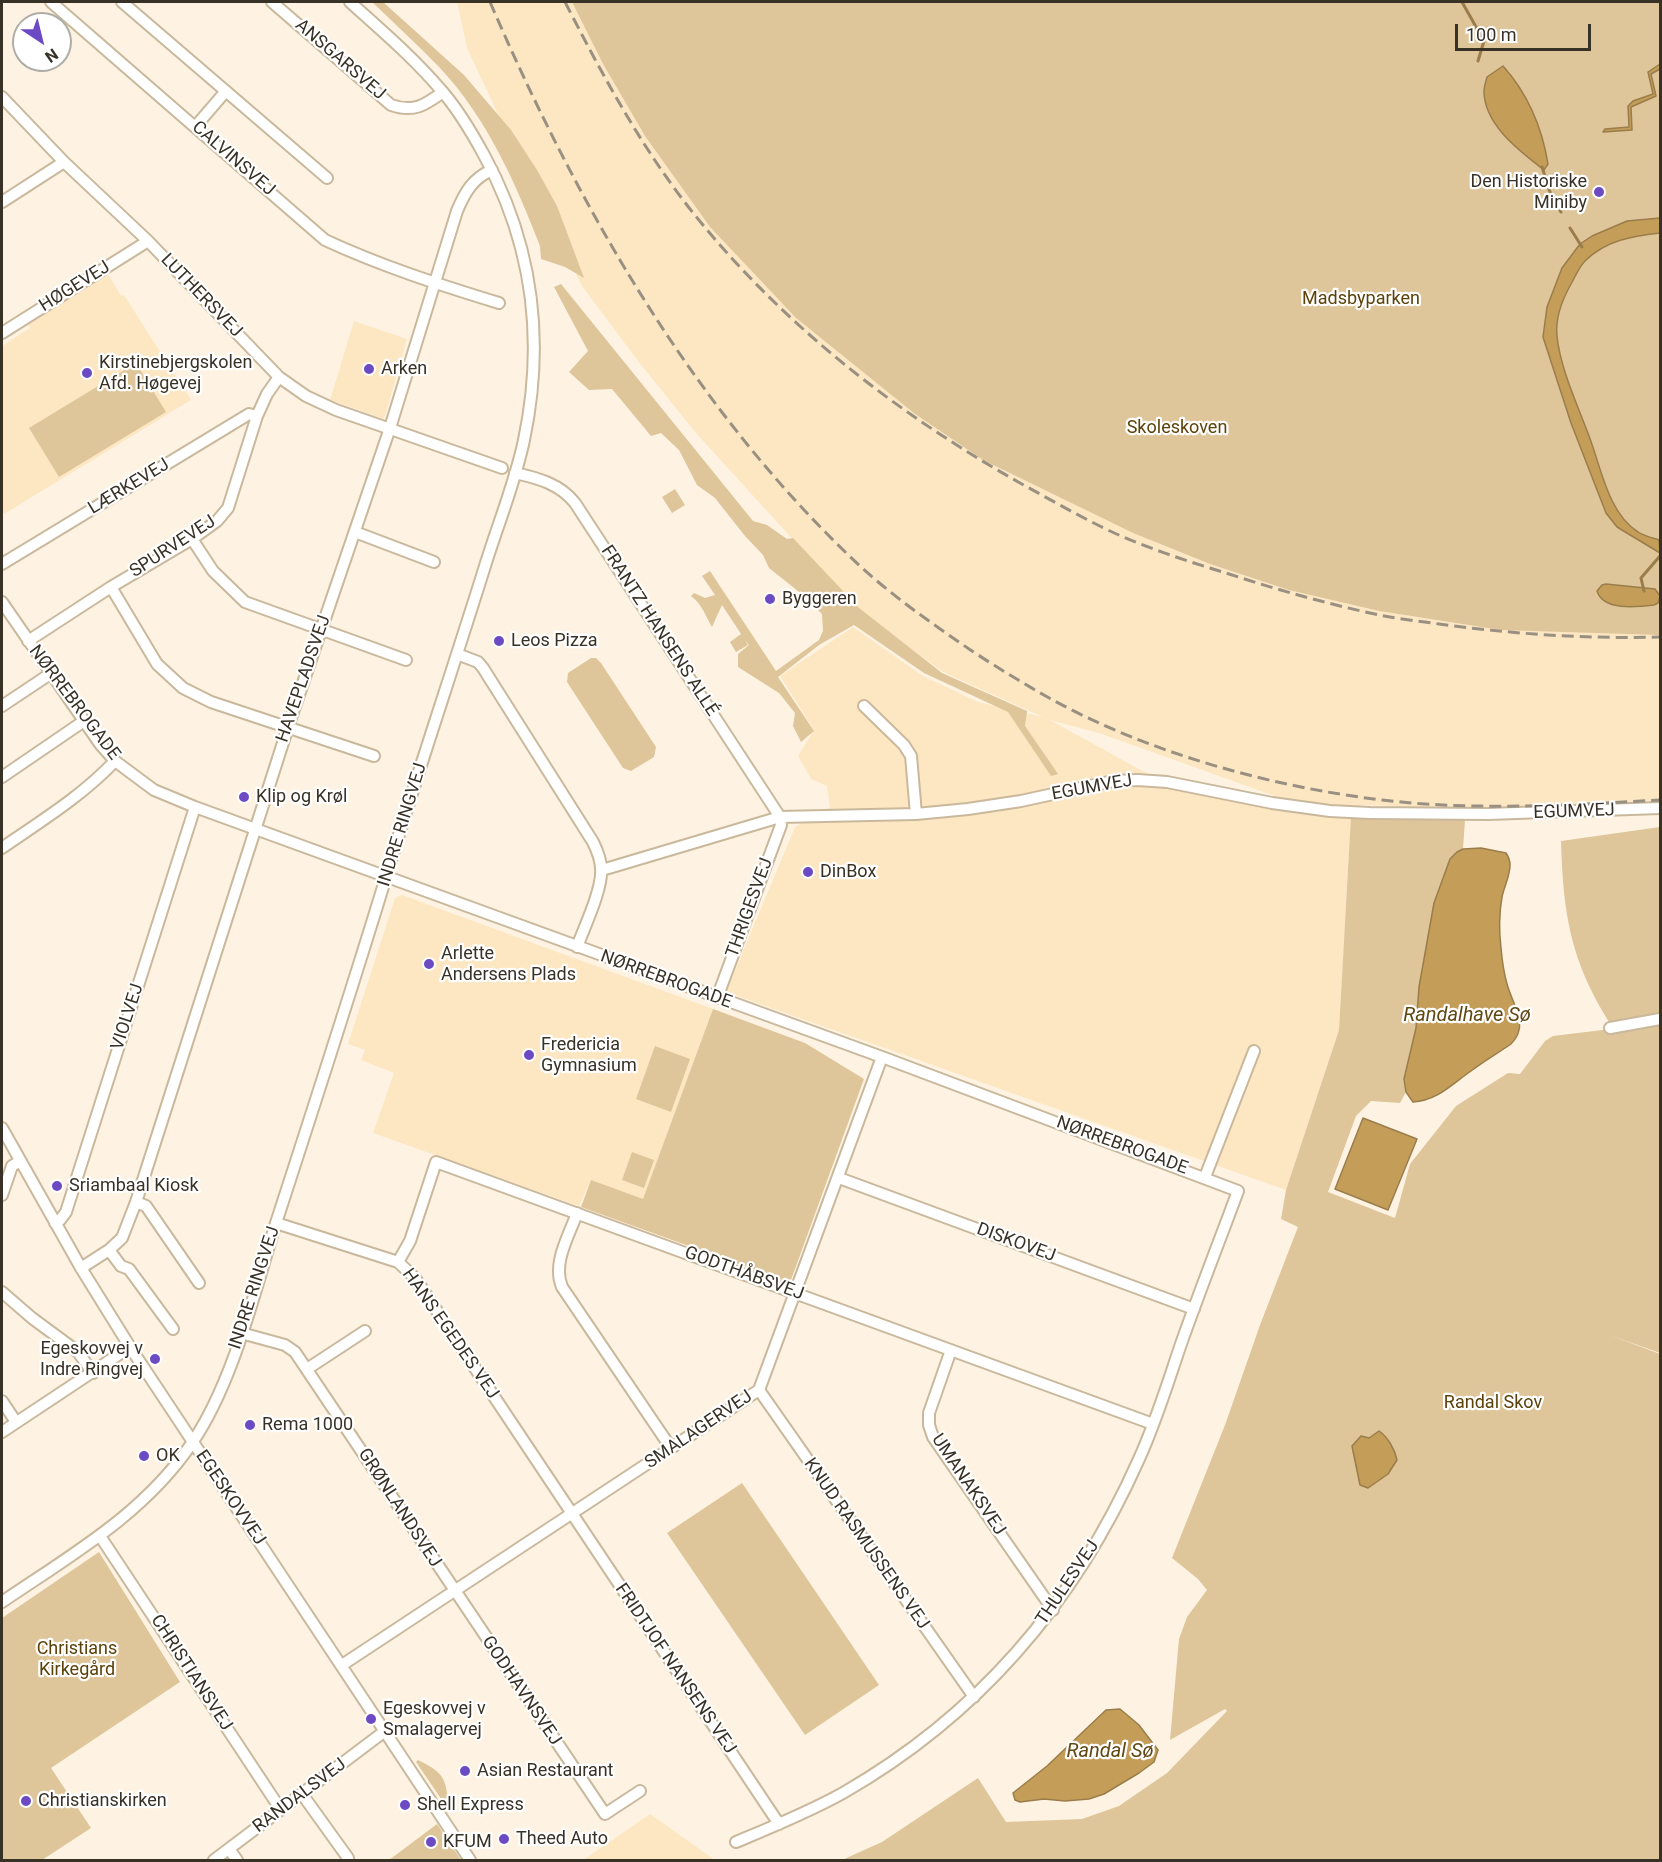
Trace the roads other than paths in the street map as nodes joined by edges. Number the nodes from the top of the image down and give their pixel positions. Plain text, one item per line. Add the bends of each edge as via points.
1 (51, 2) edge
2 (122, 2) edge
3 (272, 2) edge
4 (350, 2) edge
5 (226, 91) junction
6 (443, 92) junction
7 (2, 97) edge
8 (195, 127) junction
9 (64, 162) junction
10 (492, 170) junction
11 (327, 178) dead end
12 (2, 202) edge
13 (148, 241) junction
14 (435, 282) junction
15 (499, 303) dead end
16 (2, 331) edge
17 (279, 377) junction
18 (257, 416) junction
19 (390, 428) junction
20 (502, 468) dead end
21 (515, 473) junction
22 (355, 532) junction
23 (192, 539) junction
24 (435, 562) dead end
25 (2, 564) edge
26 (111, 587) junction
27 (2, 602) edge
28 (12, 618) junction
29 (2, 625) edge
30 (321, 630) junction
31 (28, 641) junction
32 (457, 654) junction
33 (406, 660) dead end
34 (50, 674) junction
35 (2, 706) edge
36 (864, 706) dead end
37 (84, 721) junction
38 (288, 727) junction
39 (374, 756) dead end
40 (115, 761) junction
41 (2, 777) edge
42 (195, 807) junction
43 (1660, 808) edge
44 (916, 814) junction
45 (780, 818) junction
46 (255, 828) junction
47 (2, 848) edge
48 (602, 870) junction
49 (387, 876) junction
50 (577, 947) junction
51 (717, 999) junction
52 (1660, 1019) edge
53 (1610, 1028) dead end
54 (1254, 1051) dead end
55 (882, 1057) junction
56 (2, 1128) edge
57 (20, 1161) junction
58 (1205, 1177) junction
59 (839, 1178) junction
60 (1238, 1191) joint
61 (2, 1195) edge
62 (136, 1202) junction
63 (577, 1213) junction
64 (55, 1223) junction
65 (276, 1223) junction
66 (110, 1250) junction
67 (398, 1262) junction
68 (81, 1268) junction
69 (200, 1283) dead end
70 (2, 1292) edge
71 (795, 1293) junction
72 (1194, 1309) junction
73 (173, 1329) dead end
74 (365, 1331) dead end
75 (241, 1332) junction
76 (130, 1347) junction
77 (951, 1350) junction
78 (307, 1369) junction
79 (93, 1373) junction
80 (759, 1390) junction
81 (2, 1401) edge
82 (16, 1422) junction
83 (1153, 1424) junction
84 (2, 1432) edge
85 (193, 1442) junction
86 (670, 1448) junction
87 (572, 1514) junction
88 (100, 1536) junction
89 (454, 1592) junction
90 (2, 1602) edge
91 (1053, 1610) junction
92 (342, 1665) junction
93 (974, 1697) junction
94 (385, 1731) junction
95 (640, 1791) dead end
96 (302, 1794) junction
97 (281, 1810) junction
98 (779, 1824) junction
99 (736, 1842) dead end
100 (229, 1850) junction
101 (348, 1858) dead end
102 (214, 1860) edge
103 (237, 1860) edge
104 (471, 1860) edge

1 - 8 street, CALVINSVEJ
2 - 5 street
3 - 6 street, ANSGARSVEJ via 391,105 414,109
4 - 6 street, INDRE RINGVEJ
5 - 8 street
5 - 11 street
6 - 10 street, INDRE RINGVEJ
7 - 9 street, LUTHERSVEJ
8 - 14 street, CALVINSVEJ via 325,240
9 - 12 street
9 - 13 street, LUTHERSVEJ
10 - 14 street, HAVEPLADSVEJ via 471,183 463,197
10 - 21 street, INDRE RINGVEJ via 516,229 534,311 530,415
13 - 16 street, HØGEVEJ
13 - 17 street, LUTHERSVEJ
14 - 15 street, CALVINSVEJ
14 - 19 street, HAVEPLADSVEJ
17 - 18 street, SPURVEVEJ
17 - 19 street, LUTHERSVEJ via 336,410
18 - 23 street, SPURVEVEJ via 228,508
18 - 25 street, LÆRKEVEJ via 249,414
19 - 20 street, LUTHERSVEJ
19 - 22 street, HAVEPLADSVEJ
21 - 32 street, INDRE RINGVEJ
21 - 45 street, FRANTZ HANSENS ALLÉ via 558,486 575,503
22 - 24 street
22 - 30 street, HAVEPLADSVEJ
23 - 26 street, SPURVEVEJ
23 - 30 street via 213,571 245,602
26 - 31 street, SPURVEVEJ
26 - 38 street via 158,664 183,688 211,702
27 - 28 street, NØRREBROGADE
28 - 29 street
28 - 31 street, NØRREBROGADE
30 - 33 street
30 - 38 street, HAVEPLADSVEJ
31 - 34 street, NØRREBROGADE
32 - 48 street via 483,668 593,842
32 - 49 street, INDRE RINGVEJ
34 - 35 street
34 - 37 street, NØRREBROGADE
36 - 44 street via 911,756
37 - 40 street, NØRREBROGADE
37 - 41 street
38 - 39 street
38 - 46 street, HAVEPLADSVEJ
40 - 42 street, NØRREBROGADE via 154,790
40 - 47 street via 73,799
42 - 46 street, NØRREBROGADE
42 - 64 street, VIOLVEJ via 66,1212
43 - 44 street, EGUMVEJ via 1488,814 1330,811 1138,780 1021,801
44 - 45 street, EGUMVEJ
45 - 48 street, EGUMVEJ
45 - 51 street, THRIGESVEJ via 781,825
46 - 49 street, NØRREBROGADE
46 - 62 street, HAVEPLADSVEJ
48 - 50 street
49 - 50 street, NØRREBROGADE
49 - 65 street, INDRE RINGVEJ
50 - 51 street, NØRREBROGADE
51 - 55 street, NØRREBROGADE
52 - 53 street
54 - 58 street, NØRREBROGADE
55 - 58 street, NØRREBROGADE
55 - 59 street, SMALAGERVEJ
56 - 57 street, EGESKOVVEJ
57 - 61 street via 12,1166
57 - 64 street, EGESKOVVEJ
58 - 60 street, NØRREBROGADE
59 - 71 street, SMALAGERVEJ
59 - 72 street, DISKOVEJ
60 - 72 street, THULESVEJ
62 - 66 street, HAVEPLADSVEJ via 122,1238
62 - 69 street via 146,1206
63 - 67 street, GODTHÅBSVEJ via 436,1161 410,1241
63 - 71 street, GODTHÅBSVEJ
63 - 86 street via 558,1264 558,1278
64 - 68 street, EGESKOVVEJ
65 - 67 street, HANS EGEDES VEJ
65 - 75 street, INDRE RINGVEJ
66 - 68 street, HAVEPLADSVEJ
66 - 73 street via 121,1266 129,1269
67 - 87 street, HANS EGEDES VEJ via 415,1278
68 - 76 street, EGESKOVVEJ
70 - 79 street via 78,1352
71 - 77 street, GODTHÅBSVEJ
71 - 80 street, SMALAGERVEJ
72 - 83 street, THULESVEJ
74 - 78 street
75 - 78 street, GRØNLANDSVEJ via 285,1345
75 - 85 street, INDRE RINGVEJ via 212,1409
76 - 79 street
76 - 85 street, EGESKOVVEJ
77 - 83 street, GODTHÅBSVEJ
77 - 91 street, UMANAKSVEJ via 928,1425
78 - 89 street, GRØNLANDSVEJ
79 - 82 street
80 - 86 street, SMALAGERVEJ
80 - 93 street, KNUD RASMUSSENS VEJ
81 - 82 street
82 - 84 street
83 - 91 street, THULESVEJ via 1103,1532
85 - 88 street, INDRE RINGVEJ via 156,1487
85 - 92 street, EGESKOVVEJ
86 - 87 street, SMALAGERVEJ
87 - 89 street, SMALAGERVEJ
87 - 98 street, FRIDTJOF NANSENS VEJ
88 - 90 street, INDRE RINGVEJ
88 - 97 street, CHRISTIANSVEJ
89 - 92 street, SMALAGERVEJ
89 - 95 street, GODHAVNSVEJ via 605,1814
91 - 93 street, THULESVEJ
92 - 94 street, EGESKOVVEJ
93 - 98 street, THULESVEJ via 895,1759 843,1792
94 - 96 street, RANDALSVEJ
94 - 104 street, EGESKOVVEJ
96 - 97 street, RANDALSVEJ
96 - 101 street
97 - 100 street, RANDALSVEJ
98 - 99 street, THULESVEJ
100 - 102 street, RANDALSVEJ
100 - 103 street

